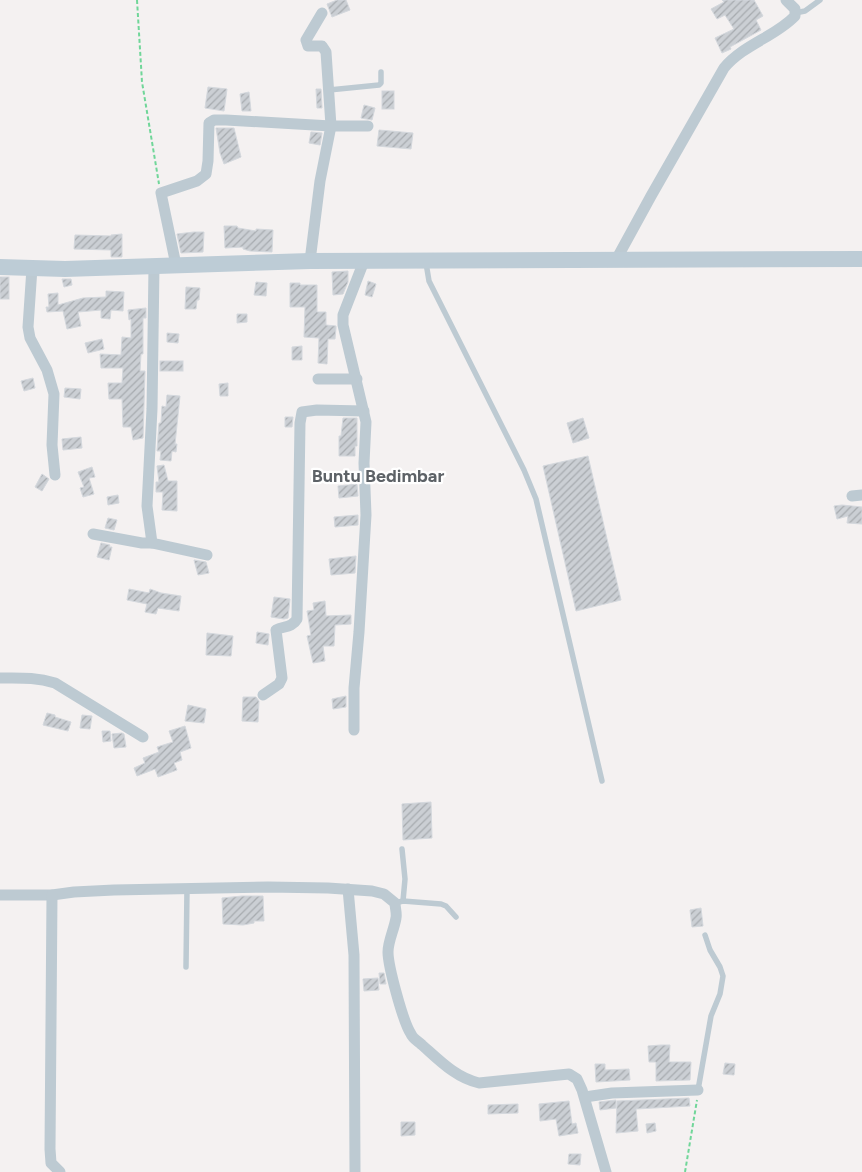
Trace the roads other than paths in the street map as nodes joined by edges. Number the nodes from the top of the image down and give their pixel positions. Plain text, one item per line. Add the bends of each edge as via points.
1 (786, 0) edge
2 (820, 0) edge
3 (322, 13) dead end
4 (796, 13) junction
5 (381, 72) dead end
6 (329, 90) junction
7 (331, 126) junction
8 (368, 126) dead end
9 (862, 259) edge
10 (623, 260) junction
11 (310, 261) junction
12 (425, 261) junction
13 (364, 262) junction
14 (176, 265) junction
15 (154, 266) junction
16 (0, 267) edge
17 (32, 268) junction
18 (318, 379) dead end
19 (357, 379) junction
20 (364, 411) junction
21 (55, 475) dead end
22 (94, 534) dead end
23 (152, 543) junction
24 (207, 555) dead end
25 (0, 678) edge
26 (264, 695) dead end
27 (354, 730) dead end
28 (143, 737) dead end
29 (602, 781) dead end
30 (402, 849) dead end
31 (187, 889) junction
32 (348, 889) junction
33 (0, 895) edge
34 (52, 895) junction
35 (399, 902) junction
36 (456, 917) dead end
37 (705, 935) dead end
38 (186, 966) dead end
39 (698, 1090) joint
40 (584, 1096) junction
41 (60, 1172) edge
42 (355, 1172) edge
43 (606, 1172) edge

1 - 4 street
2 - 4 lane via 805,11
3 - 6 street via 306,43 325,49
4 - 10 street via 792,19 740,52 724,68 651,196
5 - 6 lane via 379,85
6 - 7 street
7 - 8 street
7 - 11 street
7 - 14 street via 214,120 208,125 206,174 197,181 161,193
9 - 10 street
10 - 12 street
11 - 13 street
11 - 14 street
12 - 13 street
12 - 29 lane via 429,281 536,499
13 - 19 street via 343,315 344,332
14 - 15 street
15 - 17 street
15 - 23 street via 147,506
16 - 17 street
17 - 21 street via 28,327 54,394 52,445
18 - 19 street
19 - 20 street
20 - 26 street via 302,412 297,619 290,626 276,630 282,678
20 - 27 street via 366,516
22 - 23 street
23 - 24 street
25 - 28 street via 30,677 55,683
30 - 35 lane via 405,879
31 - 32 street
31 - 34 street
31 - 38 lane
32 - 35 street via 384,894
32 - 42 street via 354,963
33 - 34 street
34 - 41 street via 50,1164
35 - 36 lane via 441,904
35 - 40 street via 388,954 399,1002 413,1038 437,1060 471,1082 479,1084 569,1074 580,1082
37 - 39 lane via 723,976 711,1016
39 - 40 street
40 - 43 street

